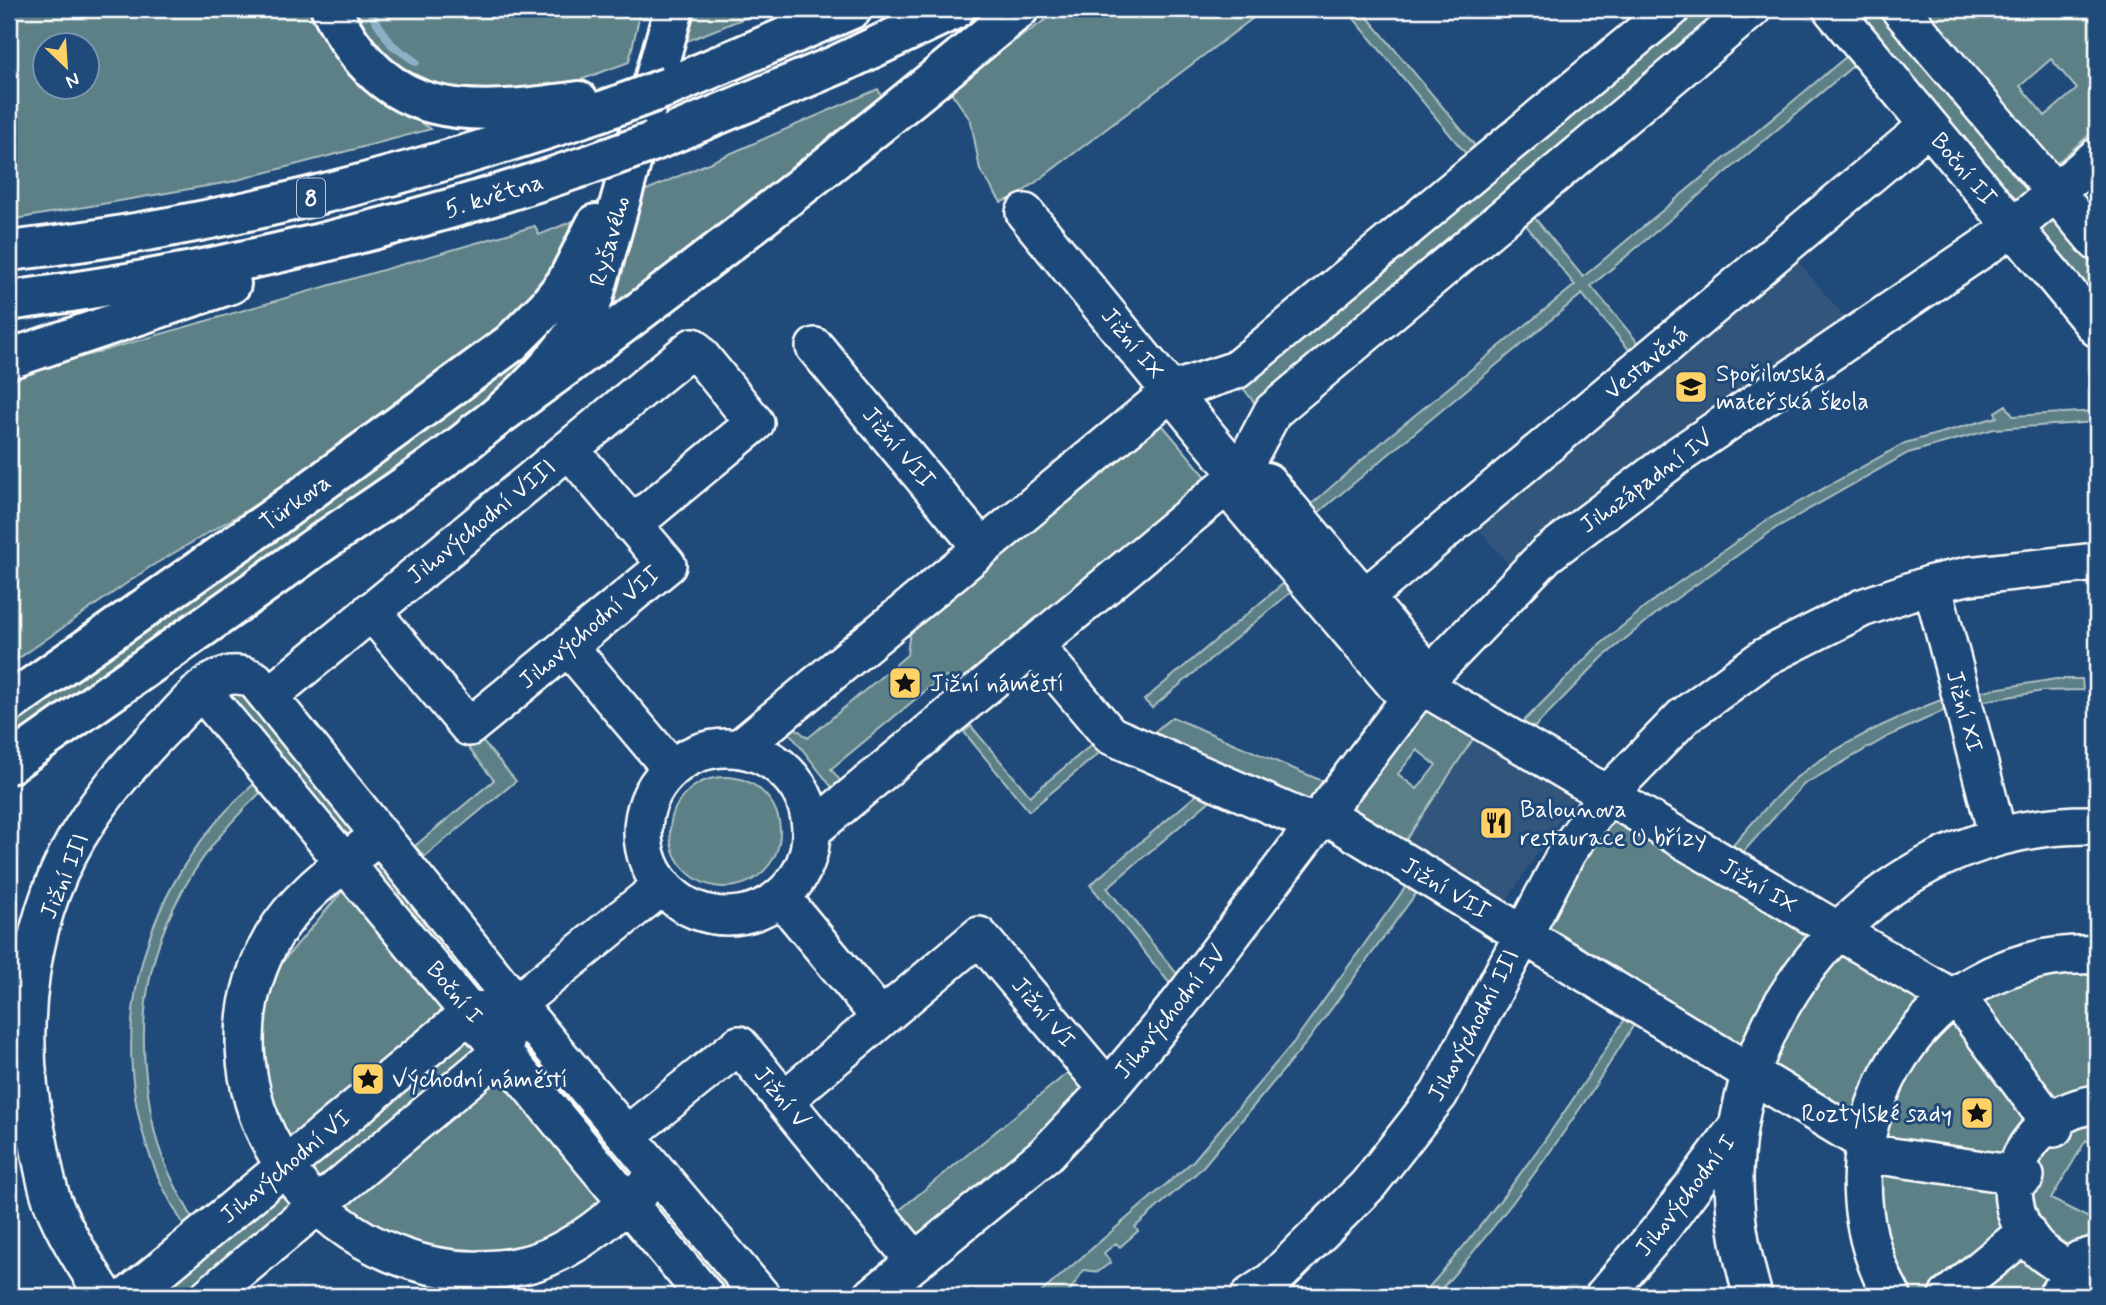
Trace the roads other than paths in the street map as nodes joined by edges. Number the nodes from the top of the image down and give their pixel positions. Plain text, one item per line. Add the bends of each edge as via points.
1 (331, 9) edge
2 (654, 9) edge
3 (674, 9) edge
4 (852, 9) edge
5 (955, 9) edge
6 (1019, 9) edge
7 (1671, 9) edge
8 (1752, 9) edge
9 (1832, 9) edge
10 (1900, 9) edge
11 (607, 104) junction
12 (1928, 126) junction
13 (2097, 157) edge
14 (2055, 191) junction
15 (1026, 213) dead end
16 (387, 226) junction
17 (2014, 227) junction
18 (2097, 242) edge
19 (9, 251) edge
20 (566, 283) joint
21 (9, 301) edge
22 (2097, 328) edge
23 (815, 347) dead end
24 (9, 359) edge
25 (1172, 391) junction
26 (475, 433) junction
27 (569, 449) junction
28 (1239, 475) junction
29 (632, 525) junction
30 (982, 548) junction
31 (2097, 562) edge
32 (1932, 584) junction
33 (1364, 598) junction
34 (372, 611) junction
35 (1034, 645) junction
36 (568, 646) junction
37 (1421, 685) junction
38 (201, 690) junction
39 (269, 696) junction
40 (9, 703) edge
41 (740, 748) junction
42 (9, 764) edge
43 (671, 768) junction
44 (1607, 795) junction
45 (1320, 820) junction
46 (2097, 825) edge
47 (812, 830) junction
48 (380, 835) junction
49 (1998, 837) junction
50 (345, 862) junction
51 (653, 894) junction
52 (781, 897) junction
53 (1837, 930) junction
54 (1522, 934) junction
55 (2097, 955) edge
56 (18, 987) edge
57 (1952, 999) junction
58 (516, 1004) junction
59 (471, 1012) junction
60 (881, 1018) junction
61 (503, 1050) junction
62 (1751, 1073) junction
63 (1108, 1088) junction
64 (784, 1100) junction
65 (2097, 1104) edge
66 (1738, 1125) junction
67 (2051, 1125) junction
68 (627, 1135) junction
69 (1864, 1142) junction
70 (284, 1167) junction
71 (659, 1174) junction
72 (2020, 1175) junction
73 (627, 1204) junction
74 (316, 1207) junction
75 (2025, 1232) junction
76 (915, 1261) junction
77 (2081, 1277) edge
78 (104, 1296) edge
79 (129, 1296) edge
80 (209, 1296) edge
81 (705, 1296) edge
82 (761, 1296) edge
83 (873, 1296) edge
84 (1250, 1296) edge
85 (1604, 1296) edge
86 (1753, 1296) edge
87 (1892, 1296) edge
88 (1948, 1296) edge

1 - 11 main road via 359,57 417,99 485,111
2 - 20 main road, Ryšavého via 600,211
3 - 26 main road, Ryšavého via 586,316 555,360
4 - 11 main road, 5. května / 8, bridge via 668,87
5 - 16 main road, 5. května / 8, bridge via 839,64 652,142
6 - 26 main road via 612,334
7 - 25 street via 1236,370
8 - 28 street via 1273,411
9 - 12 street, Boční II
10 - 14 street
11 - 19 main road, 5. května / 8 via 471,154 299,201
12 - 17 street, Boční II
12 - 33 street, Vestavěná
13 - 14 street, Jihozápadní IV
14 - 17 street, Jihozápadní IV
14 - 18 street
15 - 25 street, Jižní IX
16 - 21 main road, 5. května / 8 via 187,273
16 - 24 main road
17 - 22 street, Boční II
17 - 37 street, Jihozápadní IV via 1676,457 1546,555
20 - 40 main road, Türkova via 524,331 457,385
23 - 30 street, Jižní VII
25 - 28 street, Jižní IX
25 - 30 street
26 - 42 main road, Türkova
27 - 29 street
27 - 29 street, Jihovýchodní VIII via 693,347 755,423
27 - 34 street, Jihovýchodní VIII
28 - 33 street via 1267,482
28 - 35 street
28 - 37 street, Jižní IX via 1241,503 1396,685
29 - 36 street, Jihovýchodní VII via 667,565
30 - 41 street
31 - 32 street, Jihovýchodní III
32 - 44 street, Jihovýchodní III via 1862,608 1765,657 1683,717
32 - 49 street, Jižní XI
33 - 37 street via 1418,660
34 - 36 street, Jihovýchodní VII via 469,727
34 - 39 street, Jihovýchodní VIII
35 - 45 street, Jižní VII via 1110,735 1303,819
35 - 47 street
36 - 43 street
37 - 44 street, Jižní IX
37 - 45 street, Jihovýchodní IV
38 - 39 street, Jižní III via 229,674 243,674 256,680
38 - 50 street, Boční I
38 - 56 street, Jižní III via 141,752 87,821 64,863
39 - 48 street, Boční I
41 - 43 street via 715,748
41 - 47 street via 772,761 798,785
43 - 51 street via 655,788 645,812 643,838
44 - 53 street, Jižní IX
44 - 54 street, Jihovýchodní III via 1567,852
45 - 54 street, Jižní VII via 1336,821
45 - 63 street, Jihovýchodní IV via 1179,1004
46 - 49 street
47 - 52 street via 808,855
48 - 50 street
48 - 58 street, Boční I
49 - 53 street via 1929,863 1892,885
50 - 59 street, Boční I
50 - 70 street via 287,916 252,985 247,1015 250,1077 256,1107
51 - 52 street via 706,914 732,916 758,910
51 - 58 street, Jihovýchodní VI
52 - 60 street
53 - 57 street, Jižní IX
53 - 62 street via 1787,994
54 - 62 street, Jižní VII
54 - 84 street, Jihovýchodní III via 1439,1094 1368,1185 1272,1281
55 - 57 street via 2074,954 2021,964
56 - 78 street, Jižní III via 27,1093 53,1202
57 - 67 street, Jižní IX via 1969,1011
57 - 69 street via 1898,1056 1881,1086
58 - 59 street, Jihovýchodní VI
58 - 61 street
58 - 68 street, Boční I
59 - 61 street, Boční I
59 - 70 street, Jihovýchodní VI
60 - 63 street, Jižní VI via 979,936
60 - 64 street
61 - 73 street, Boční I
61 - 74 street, Jihovýchodní VI
62 - 66 street
62 - 69 street, Jižní VII
63 - 76 street, Jihovýchodní IV via 1045,1155
64 - 68 street, Jižní V via 739,1045
64 - 76 street, Jižní V
65 - 67 street via 2078,1107
66 - 85 street, Jihovýchodní I
66 - 86 street via 1736,1224
67 - 72 street via 2024,1150
68 - 71 street, Boční I
69 - 72 street, Jižní VII via 1871,1154
69 - 87 street via 1861,1199 1866,1231
70 - 74 street
70 - 79 street, Jihovýchodní VI
71 - 73 street
71 - 82 street, Boční I
72 - 75 street via 2018,1214
73 - 74 street via 559,1251 527,1264 480,1271 421,1267 390,1256 359,1241
73 - 81 street, Boční I
74 - 80 street, Jihovýchodní VI
75 - 77 street via 2039,1249
75 - 88 street
76 - 83 street, Jihovýchodní IV

